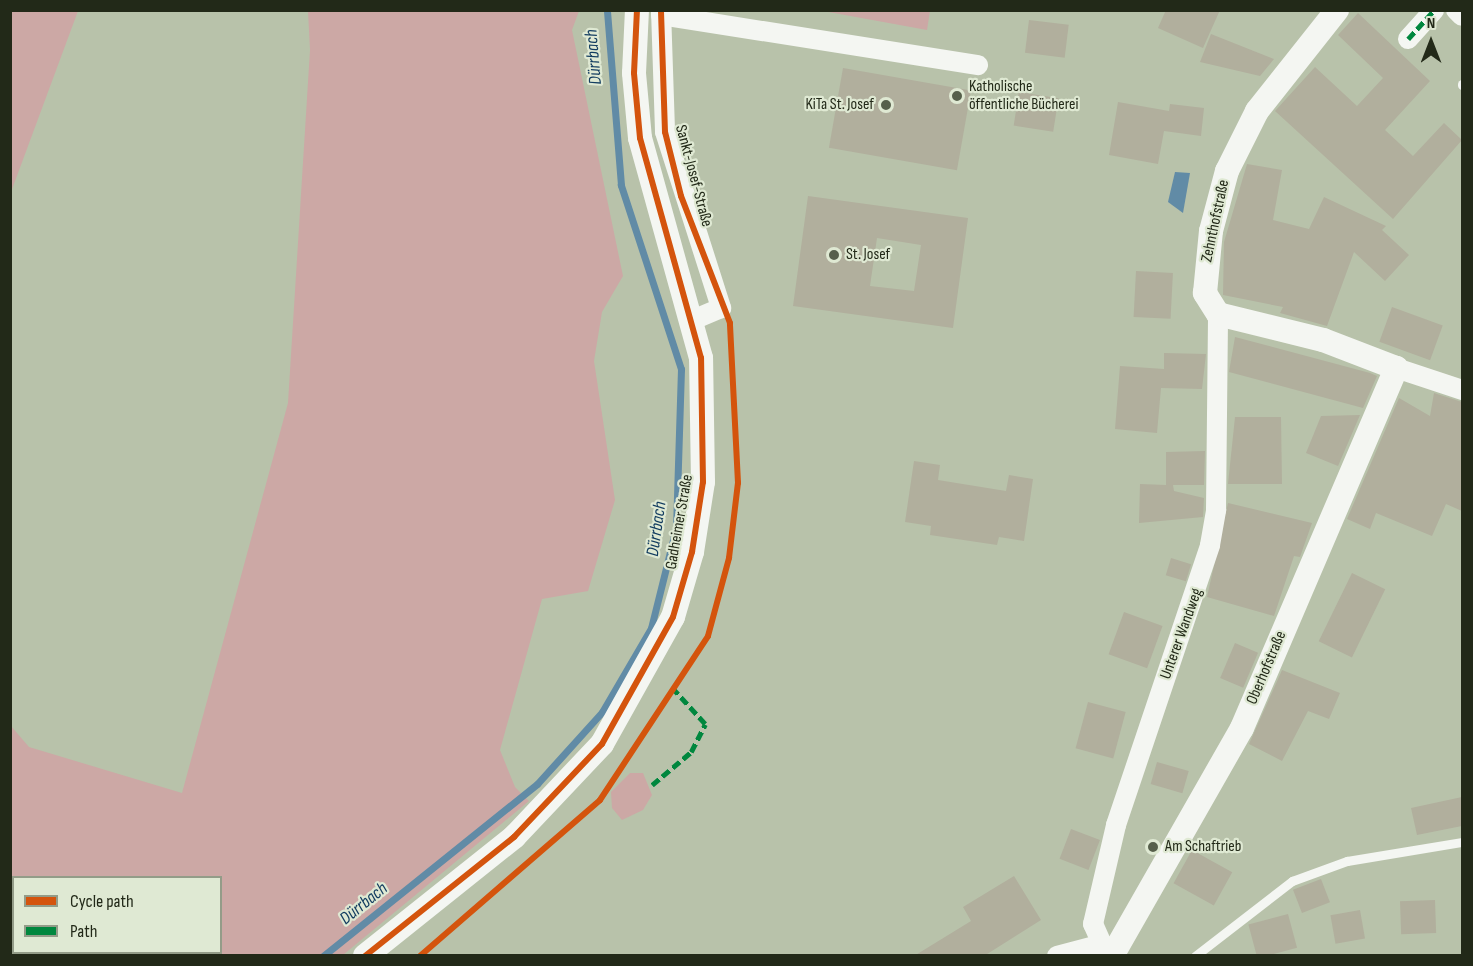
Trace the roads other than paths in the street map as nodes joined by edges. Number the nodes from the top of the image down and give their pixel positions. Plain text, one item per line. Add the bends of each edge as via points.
1 (637, 10) edge
2 (1337, 10) edge
3 (1434, 10) edge
4 (1456, 10) edge
5 (661, 13) edge
6 (1462, 16) edge
7 (1408, 39) dead end
8 (978, 65) dead end
9 (1218, 314) junction
10 (690, 321) junction
11 (1396, 368) junction
12 (1462, 390) edge
13 (1462, 842) edge
14 (1110, 950) edge
15 (365, 956) edge
16 (1057, 956) edge
17 (1195, 956) edge

1 - 10 street, Gadheimer Straße via 634,73 640,138
2 - 9 street, Zehnthofstraße via 1257,111 1227,171 1211,231 1205,293
3 - 7 street
4 - 6 street
5 - 8 street, Sankt-Josef-Straße
5 - 10 street, Sankt-Josef-Straße via 665,132 721,308
9 - 11 street via 1323,340
9 - 14 street, Unterer Wandweg via 1214,521 1203,575 1116,825 1093,924
10 - 15 street, Gadheimer Straße via 701,358 703,482 692,552 673,618 638,687 567,786 514,837
11 - 12 street
11 - 14 street, Oberhofstraße via 1242,728
13 - 17 lane via 1347,861 1293,881
14 - 16 street

